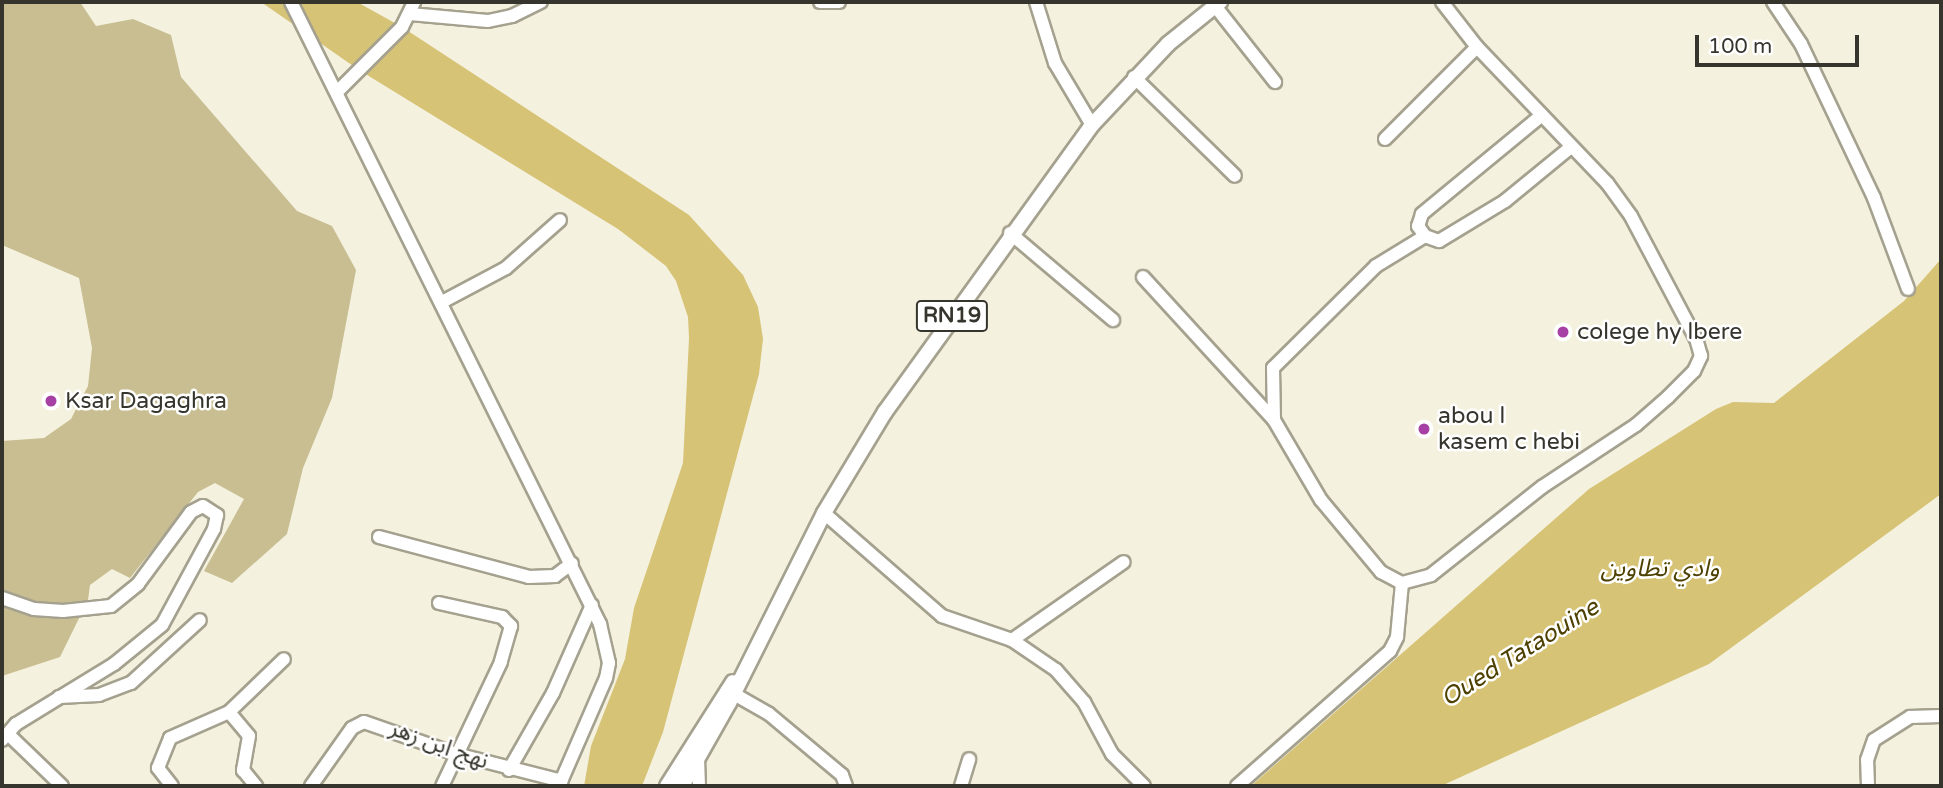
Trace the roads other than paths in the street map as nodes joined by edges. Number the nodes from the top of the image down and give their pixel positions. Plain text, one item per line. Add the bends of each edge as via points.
1 (291, 2) edge
2 (541, 2) edge
3 (820, 2) edge
4 (839, 2) edge
5 (1036, 2) edge
6 (1443, 2) edge
7 (1773, 2) edge
8 (1217, 4) edge
9 (412, 8) edge
10 (1477, 47) junction
11 (1133, 77) junction
12 (1275, 82) dead end
13 (337, 92) junction
14 (1542, 116) junction
15 (1092, 125) junction
16 (1385, 139) dead end
17 (1572, 147) junction
18 (1236, 176) dead end
19 (560, 220) dead end
20 (1010, 233) junction
21 (1425, 236) junction
22 (1143, 277) dead end
23 (1908, 289) dead end
24 (442, 302) junction
25 (1113, 320) dead end
26 (1274, 420) junction
27 (824, 513) junction
28 (379, 537) dead end
29 (1124, 562) dead end
30 (572, 563) junction
31 (1402, 583) junction
32 (2, 598) edge
33 (439, 603) dead end
34 (592, 606) junction
35 (200, 620) dead end
36 (1012, 640) junction
37 (284, 659) dead end
38 (730, 691) junction
39 (59, 697) junction
40 (229, 712) junction
41 (1941, 716) edge
42 (5, 737) edge
43 (456, 754) junction
44 (969, 759) dead end
45 (509, 770) junction
46 (686, 780) edge
47 (316, 784) edge
48 (560, 784) edge
49 (62, 786) edge
50 (172, 786) edge
51 (256, 786) edge
52 (442, 786) edge
53 (667, 786) edge
54 (846, 786) edge
55 (961, 786) edge
56 (1144, 786) edge
57 (1237, 786) edge
58 (1868, 786) edge

1 - 13 street
2 - 9 street via 488,21
3 - 4 street
5 - 15 street via 1055,63
6 - 10 street
7 - 23 street via 1801,44 1874,198
8 - 11 main road, RN19
8 - 12 street
9 - 13 street
10 - 14 street
10 - 16 street
11 - 15 main road, RN19
11 - 18 street
13 - 24 street
14 - 17 street
14 - 21 street via 1422,214 1418,226
15 - 20 main road, RN19
17 - 21 street via 1505,201 1439,241
17 - 31 street via 1631,216 1696,339 1699,363 1636,425 1542,487 1431,575
19 - 24 street via 506,268
20 - 25 street
20 - 27 main road, RN19 via 861,446
21 - 26 street via 1376,266 1273,368
22 - 26 street
24 - 30 street
26 - 31 street via 1321,500 1381,572
27 - 36 street via 942,615
27 - 38 main road, RN19
28 - 30 street via 529,577 555,576
29 - 36 street
30 - 34 street
31 - 57 street via 1397,637 1390,651
32 - 39 street via 63,611 111,606 138,584 191,512 203,506 214,509 214,528 162,625 114,664
33 - 43 street via 508,620 510,635
34 - 45 street via 553,693
34 - 48 street via 609,663 594,710
35 - 39 street via 131,683 99,695
36 - 56 street via 1069,683 1112,754
37 - 40 street
38 - 46 main road, RN19
38 - 46 main road, RN19
38 - 54 street via 769,714 842,775
39 - 42 street
40 - 50 street via 179,732 158,760 158,768
40 - 51 street via 249,736 243,770
41 - 58 street via 1910,717 1874,740 1867,760
42 - 49 street
43 - 45 street, نهج ابن زهر
43 - 47 street, نهج ابن زهر via 377,723 358,723
43 - 52 street
44 - 55 street
45 - 48 street, نهج ابن زهر
46 - 53 main road, RN19

